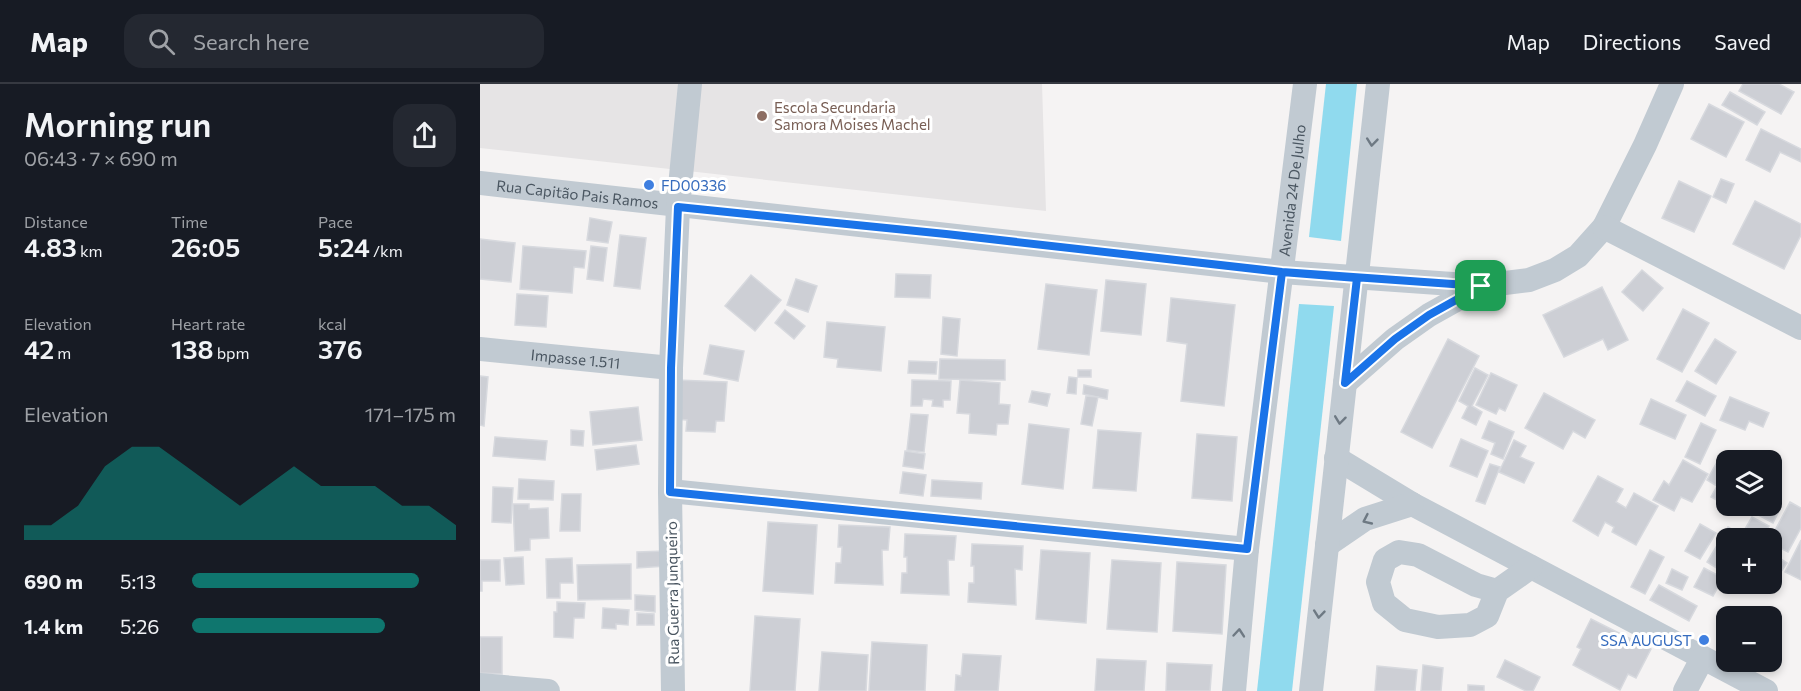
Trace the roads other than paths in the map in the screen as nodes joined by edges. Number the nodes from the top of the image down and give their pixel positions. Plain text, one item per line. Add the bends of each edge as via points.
1 (690, 84) edge
2 (1305, 84) edge
3 (1378, 84) edge
4 (1672, 84) edge
5 (480, 183) edge
6 (678, 207) junction
7 (1604, 227) junction
8 (1282, 272) junction
9 (1357, 278) junction
10 (1481, 286) junction
11 (1801, 328) edge
12 (480, 349) edge
13 (671, 368) junction
14 (1345, 383) junction
15 (1336, 458) junction
16 (670, 492) junction
17 (1412, 504) junction
18 (1327, 545) junction
19 (1247, 549) junction
20 (1531, 567) junction
21 (1497, 591) junction
22 (1702, 658) junction
23 (480, 685) edge
24 (533, 690) edge
25 (673, 691) edge
26 (1234, 691) edge
27 (1311, 691) edge
28 (1685, 691) edge
29 (1766, 691) edge

1 - 6 street, Rua Guerra Junqueiro
2 - 8 street, Avenida 24 De Julho
3 -> 9 street
4 - 7 street
5 - 6 street, Rua Capitão Pais Ramos
6 - 8 street, Rua Capitão Pais Ramos
6 - 13 street, Rua Guerra Junqueiro
7 - 10 street via 1578,256 1555,270 1529,280
7 - 11 street
8 - 9 street, Rua Capitão Pais Ramos
8 - 19 street, Avenida 24 De Julho
9 - 10 street, Rua Capitão Pais Ramos
9 - 14 street
10 - 14 street via 1395,339
12 - 13 street, Impasse 1.511
13 - 16 street, Rua Guerra Junqueiro
14 -> 15 street
15 - 17 street
15 - 18 street
16 - 19 street
16 - 25 street, Rua Guerra Junqueiro
17 -> 18 street via 1365,519
17 - 20 street
18 -> 27 street
26 -> 19 street, Avenida 24 De Julho
20 - 21 street
20 - 22 street
21 - 21 street via 1476,585 1418,555 1399,552 1385,561 1378,582 1384,603 1405,620 1438,627 1470,625 1487,616
22 - 28 street
22 - 29 street
23 - 24 street

